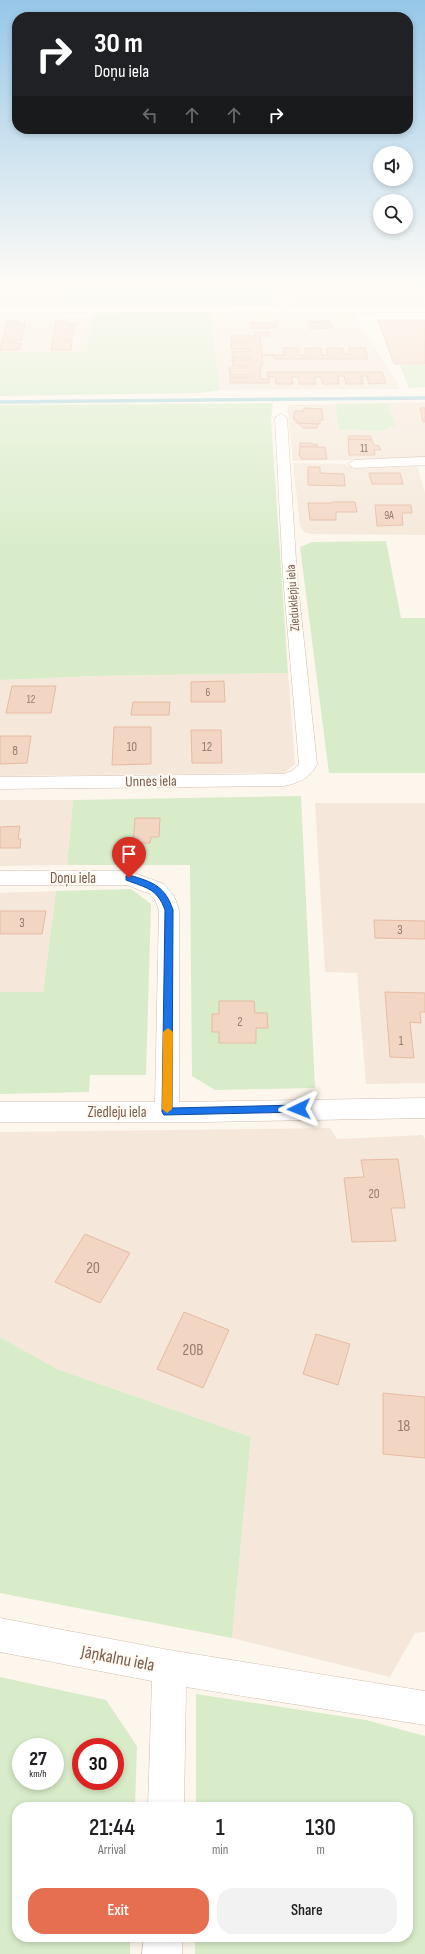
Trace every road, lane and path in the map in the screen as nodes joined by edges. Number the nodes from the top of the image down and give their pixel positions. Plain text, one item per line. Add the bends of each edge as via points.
1 (281, 418) dead end
2 (425, 461) edge
3 (354, 464) dead end
4 (301, 774) joint
5 (0, 783) edge
6 (0, 878) edge
7 (425, 1108) edge
8 (0, 1112) edge
9 (167, 1112) junction
10 (0, 1635) edge
11 (169, 1667) junction
12 (425, 1708) edge
13 (166, 1802) edge
14 (163, 1942) edge
15 (162, 1954) edge

1 - 4 street, Zieduklēpju iela via 288,547 308,764
2 - 3 street
4 - 5 street, Unnes iela via 284,780
6 - 9 street, Doņu iela via 129,878 158,889 165,898 169,910
7 - 9 street, Ziedleju iela
8 - 9 street, Ziedleju iela
10 - 11 street, Jāņkalnu iela
11 - 12 street
11 - 13 street, Jāņkalnu iela
14 - 15 street

